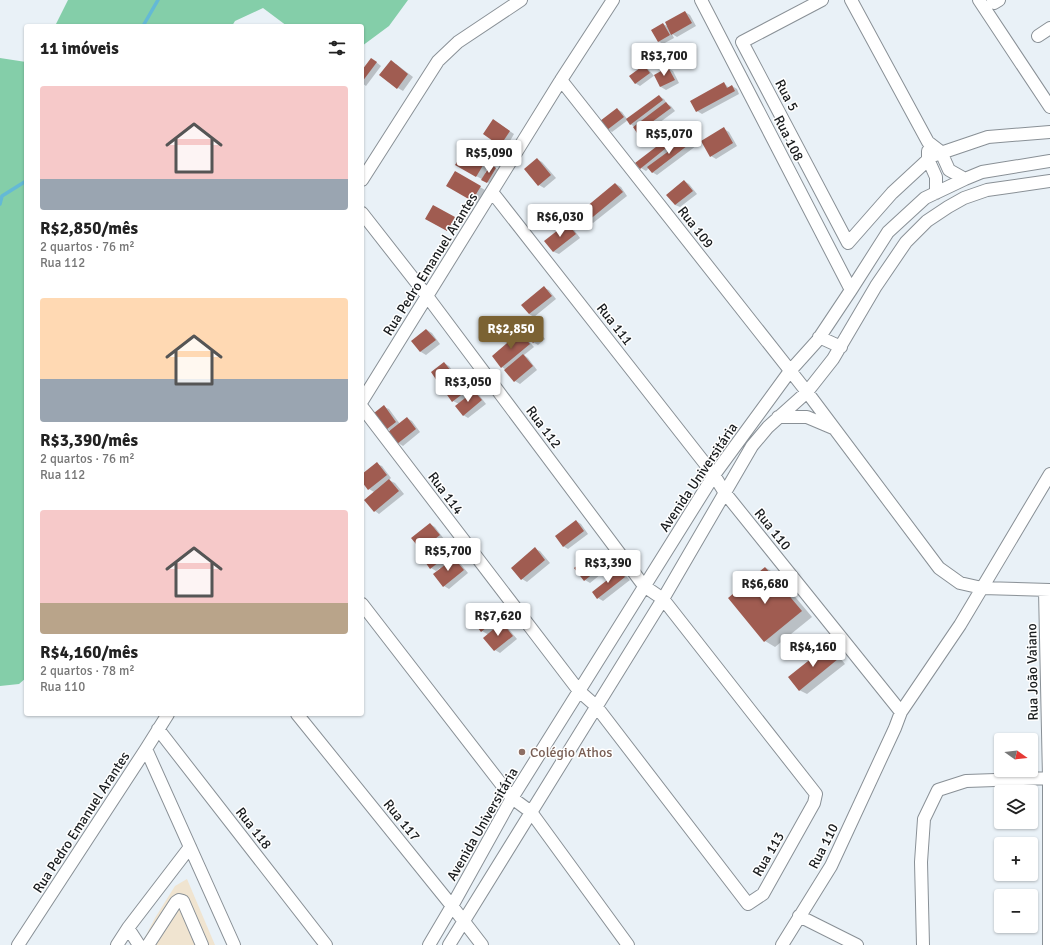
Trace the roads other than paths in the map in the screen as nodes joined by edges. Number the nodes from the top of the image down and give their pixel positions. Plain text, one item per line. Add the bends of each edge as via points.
1 (521, 0) edge
2 (613, 0) edge
3 (701, 0) edge
4 (822, 0) edge
5 (851, 0) edge
6 (979, 0) edge
7 (993, 0) edge
8 (999, 0) edge
9 (1050, 28) edge
10 (1038, 36) dead end
11 (561, 80) junction
12 (1050, 108) edge
13 (1050, 132) edge
14 (928, 142) junction
15 (941, 152) junction
16 (928, 159) junction
17 (1050, 161) edge
18 (364, 177) edge
19 (966, 179) junction
20 (1050, 181) edge
21 (492, 192) junction
22 (936, 193) junction
23 (364, 216) edge
24 (851, 290) junction
25 (427, 296) junction
26 (819, 337) junction
27 (840, 347) junction
28 (790, 371) junction
29 (806, 392) junction
30 (364, 398) edge
31 (364, 410) edge
32 (778, 417) junction
33 (833, 428) junction
34 (1050, 474) edge
35 (714, 475) junction
36 (1047, 485) edge
37 (725, 493) junction
38 (1000, 558) junction
39 (644, 586) junction
40 (982, 588) junction
41 (1007, 589) junction
42 (1048, 590) edge
43 (662, 598) junction
44 (364, 607) edge
45 (579, 692) junction
46 (596, 706) junction
47 (901, 712) junction
48 (167, 716) edge
49 (299, 716) edge
50 (158, 729) junction
51 (146, 749) junction
52 (1050, 778) edge
53 (512, 798) junction
54 (531, 812) junction
55 (190, 847) junction
56 (452, 906) junction
57 (799, 916) junction
58 (464, 921) junction
59 (128, 928) junction
60 (18, 945) edge
61 (117, 945) edge
62 (139, 945) edge
63 (148, 945) edge
64 (202, 945) edge
65 (234, 945) edge
66 (326, 945) edge
67 (428, 945) edge
68 (449, 945) edge
69 (482, 945) edge
70 (628, 945) edge
71 (782, 945) edge
72 (857, 945) edge
73 (923, 945) edge
74 (1048, 945) edge

1 - 18 street via 458,42 438,60
2 - 11 street, Rua Pedro Emanuel Arantes
3 - 24 street, Rua 108
4 - 16 street, Rua 5 via 742,42 848,243 892,193
5 - 14 street
6 - 12 street
7 - 8 street via 994,3
9 - 10 street
11 - 21 street, Rua Pedro Emanuel Arantes
11 - 28 street, Rua 109
13 - 15 street via 988,137
14 - 15 street
14 - 16 street
15 - 16 street
15 - 19 street via 950,170
16 - 22 street via 936,177
17 - 19 street, Avenida Universitária via 982,172
19 - 22 street, Avenida Universitária
20 - 27 street, Avenida Universitária via 987,190 964,198 927,221 906,242
21 - 25 street, Rua Pedro Emanuel Arantes
21 - 35 street, Rua 111
22 - 24 street, Avenida Universitária via 925,198 888,232
23 - 25 street, Rua 112
24 - 26 street, Avenida Universitária
25 - 30 street, Rua Pedro Emanuel Arantes
25 - 39 street, Rua 112
26 - 27 street
26 - 28 street, Avenida Universitária
27 - 29 street, Avenida Universitária
28 - 29 street, Rua 109
28 - 35 street, Avenida Universitária
29 - 32 street, Avenida Universitária
29 - 33 street
31 - 45 street, Rua 114
32 - 33 street via 807,417
32 - 37 street, Avenida Universitária via 752,446
33 - 40 street via 939,568 960,583
34 - 36 street, Rua 110
35 - 37 street, Rua 110
35 - 39 street, Avenida Universitária
36 - 38 street, Rua 110
37 - 43 street, Avenida Universitária
37 - 47 street, Rua 110
38 - 40 street, Rua 110
38 - 41 street via 998,575
39 - 43 street, Rua 112
39 - 45 street, Avenida Universitária
40 - 41 street
40 - 47 street, Rua 110
41 - 42 street
42 - 52 street, Rua João Vaiano
43 - 46 street, Avenida Universitária
43 - 46 street, Rua 113 via 816,794 814,803 763,894 748,904
44 - 53 street
45 - 46 street, Rua 113
45 - 53 street, Avenida Universitária
46 - 54 street, Avenida Universitária
47 - 57 street, Rua 110 via 832,866
48 - 50 street, Rua Pedro Emanuel Arantes
49 - 56 street, Rua 117
50 - 51 street, Rua Pedro Emanuel Arantes
50 - 66 street, Rua 118
51 - 55 street
51 - 60 street, Rua Pedro Emanuel Arantes
52 - 73 street via 966,782 938,790 924,819 921,862
52 - 74 street, Rua João Vaiano
53 - 54 street
53 - 56 street, Avenida Universitária
54 - 58 street, Avenida Universitária
54 - 70 street
55 - 59 street
55 - 65 street
56 - 58 street, Rua 117
56 - 67 street, Avenida Universitária
57 - 71 street, Rua 110
57 - 72 street
58 - 68 street, Avenida Universitária
58 - 69 street, Rua 117
59 - 61 street
59 - 62 street
63 - 64 street via 179,900 183,901

